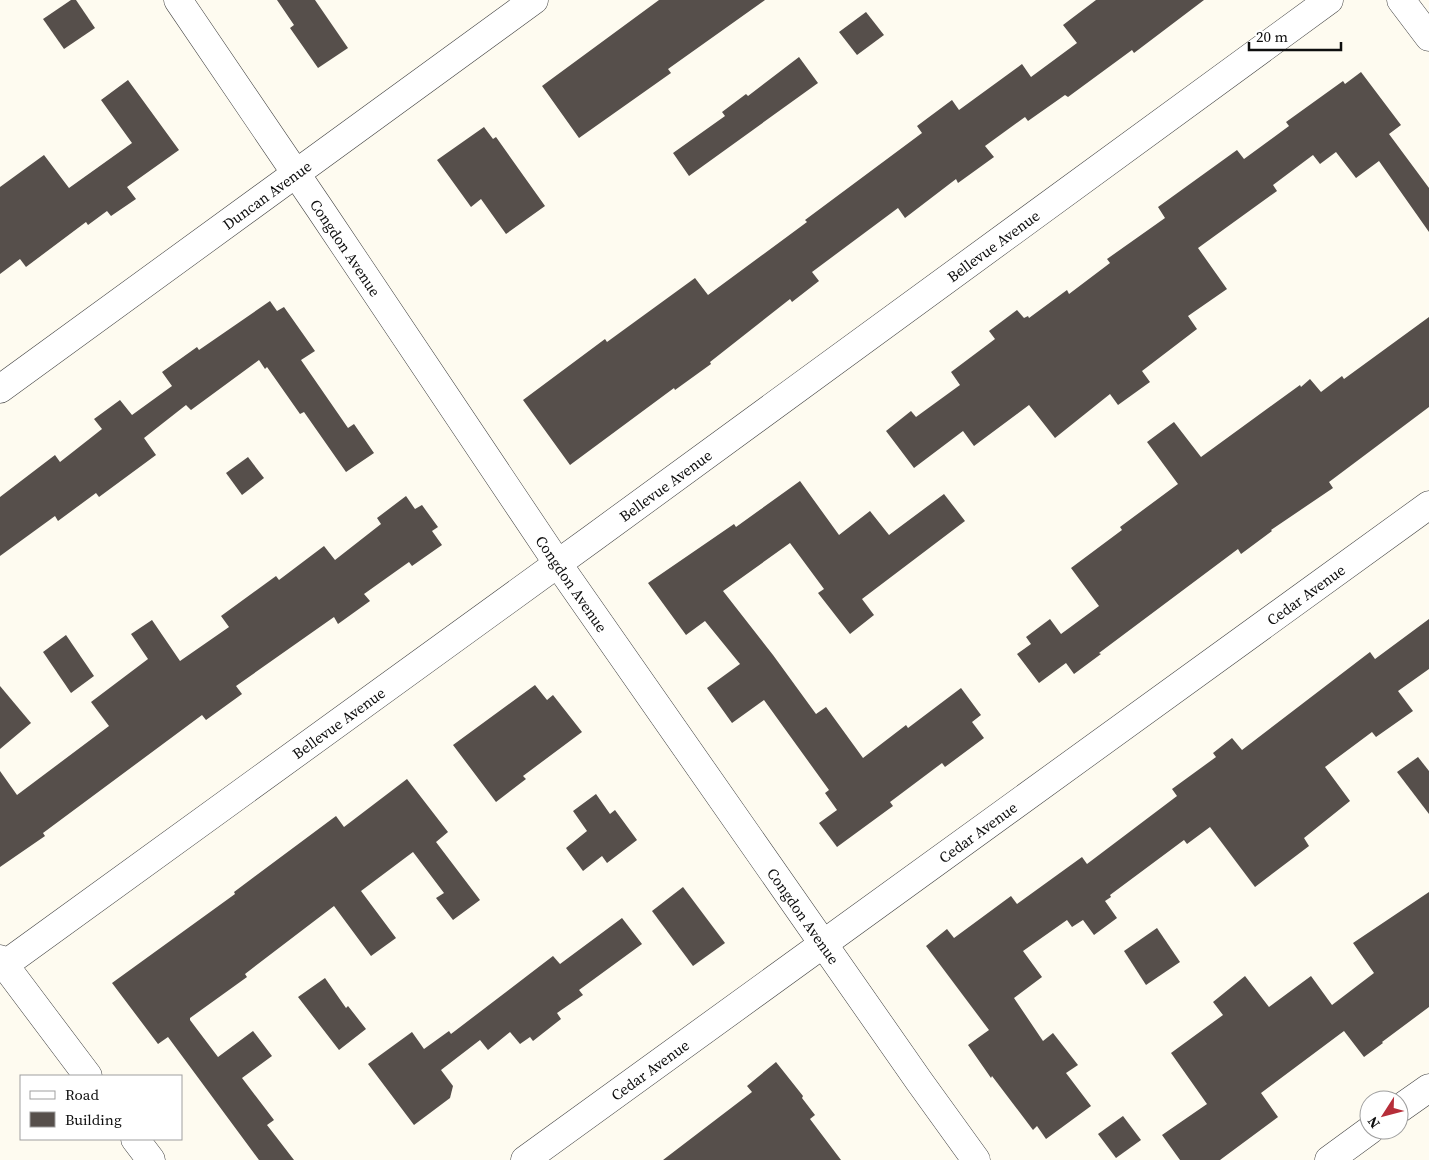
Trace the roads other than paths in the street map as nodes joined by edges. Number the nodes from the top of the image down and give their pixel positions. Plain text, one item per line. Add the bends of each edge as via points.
1 (178, 0) edge
2 (534, 0) edge
3 (1330, 0) edge
4 (1401, 0) edge
5 (1429, 37) edge
6 (296, 173) junction
7 (0, 389) edge
8 (1429, 505) edge
9 (558, 564) junction
10 (823, 943) junction
11 (2, 964) edge
12 (87, 1075) edge
13 (1429, 1088) edge
14 (1409, 1102) edge
15 (1359, 1138) edge
16 (136, 1140) edge
17 (151, 1160) edge
18 (525, 1160) edge
19 (976, 1160) edge
20 (1329, 1160) edge

1 - 6 street, Congdon Avenue
2 - 6 street, Duncan Avenue
3 - 9 street, Bellevue Avenue
4 - 5 street
6 - 7 street, Duncan Avenue
6 - 9 street, Congdon Avenue
8 - 10 street, Cedar Avenue
9 - 10 street, Congdon Avenue
9 - 11 street, Bellevue Avenue
10 - 18 street, Cedar Avenue
10 - 19 street, Congdon Avenue
11 - 12 street
13 - 14 street
15 - 20 street
16 - 17 street

